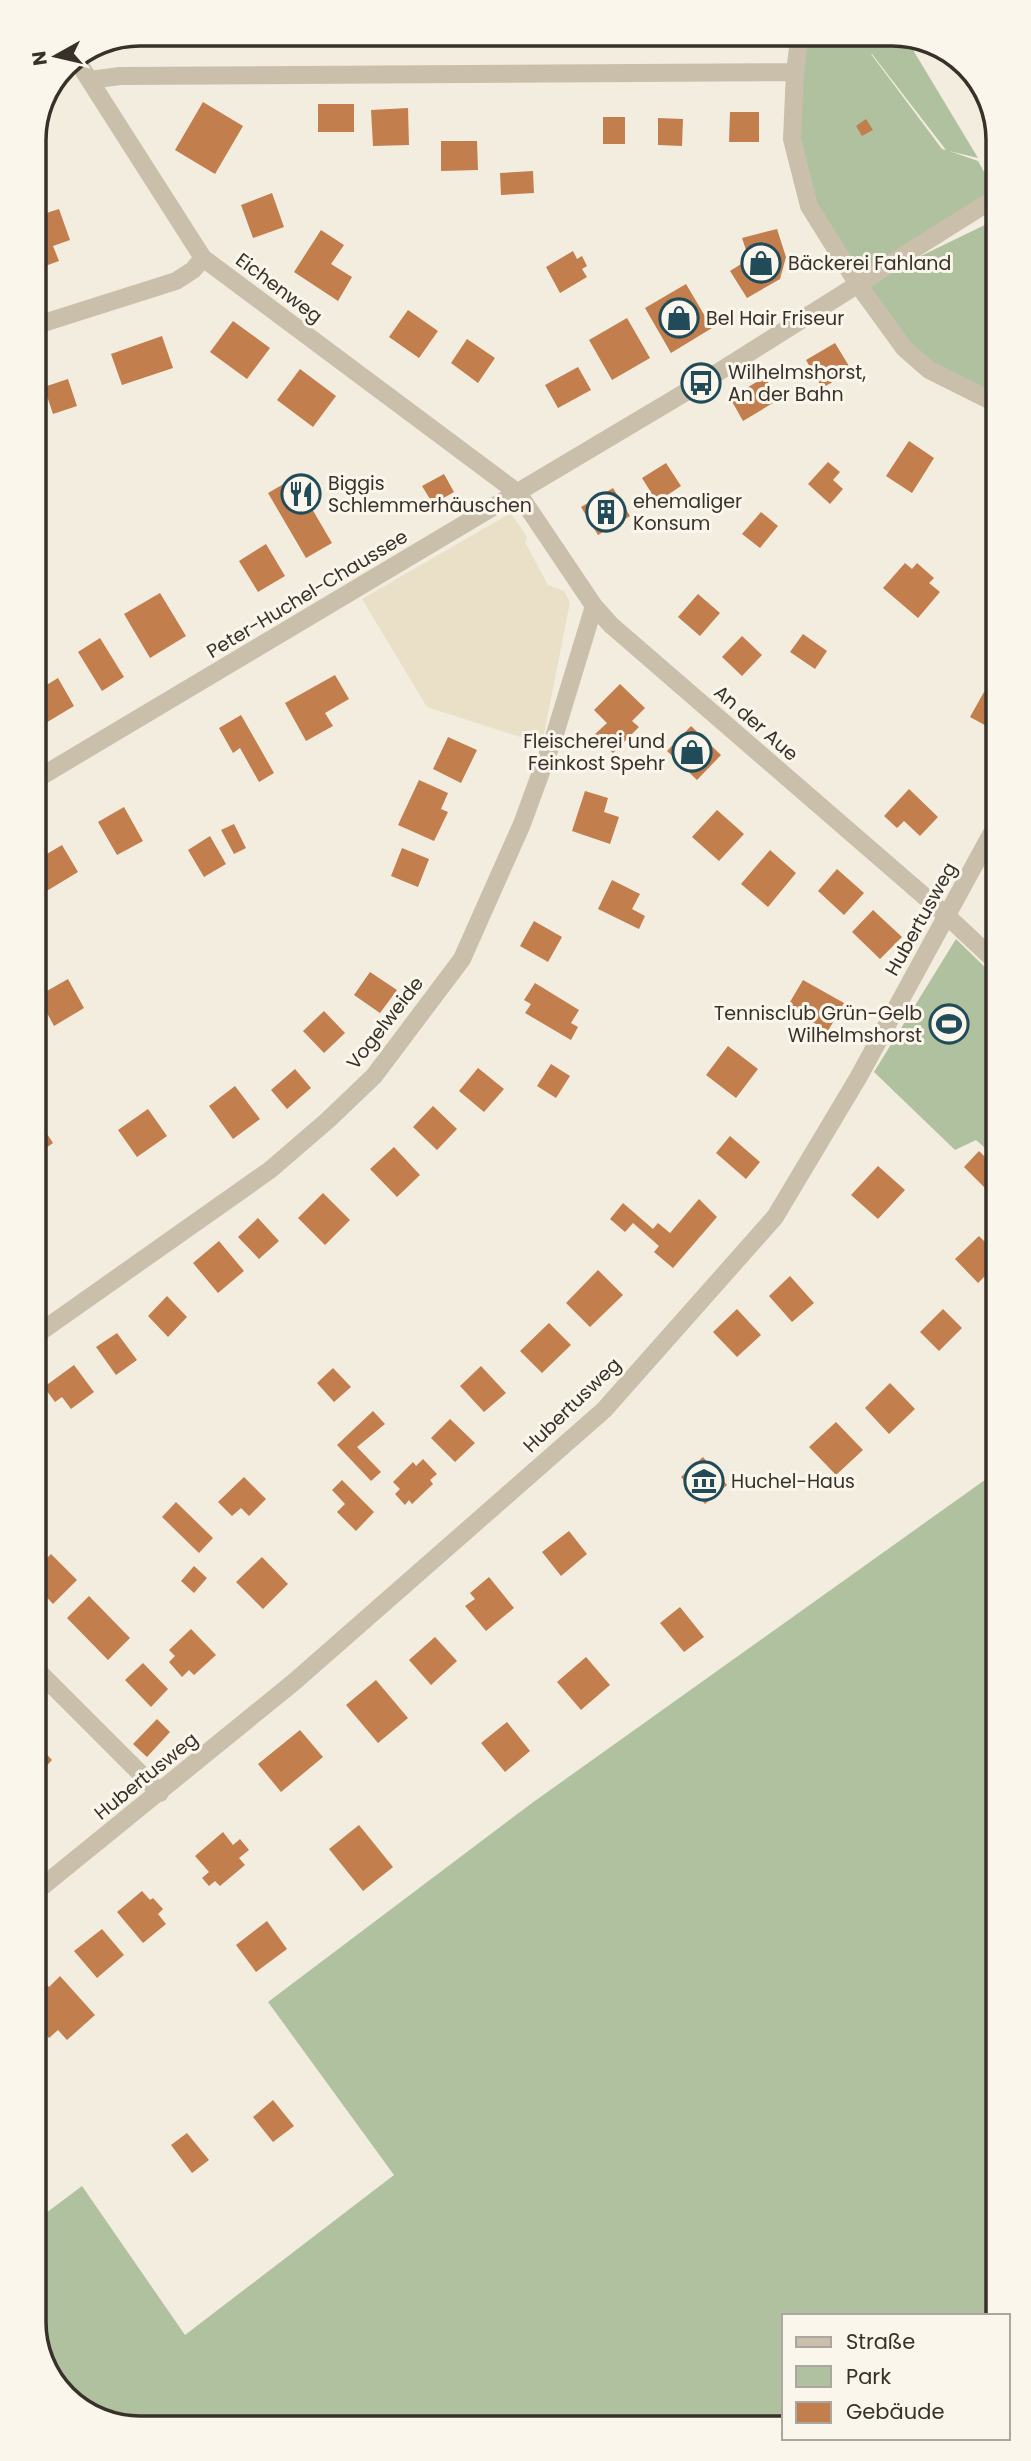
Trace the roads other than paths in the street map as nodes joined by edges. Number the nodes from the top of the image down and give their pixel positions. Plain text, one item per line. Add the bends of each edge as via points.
1 (798, 46) edge
2 (795, 72) junction
3 (91, 80) edge
4 (91, 82) edge
5 (986, 204) edge
6 (204, 258) junction
7 (859, 286) junction
8 (46, 322) edge
9 (986, 398) edge
10 (518, 493) junction
11 (594, 606) junction
12 (46, 773) edge
13 (986, 843) edge
14 (946, 915) junction
15 (986, 952) edge
16 (46, 1328) edge
17 (46, 1679) edge
18 (160, 1793) junction
19 (46, 1884) edge

1 - 2 street
2 - 3 street via 120,76
2 - 7 street via 792,139 809,206
4 - 6 street, Eichenweg
5 - 7 street, Peter-Huchel-Chaussee
6 - 8 street via 176,281
6 - 10 street, Eichenweg
7 - 9 street via 904,348 929,370
7 - 10 street, Peter-Huchel-Chaussee
10 - 11 street, An der Aue
10 - 12 street, Peter-Huchel-Chaussee
11 - 14 street, An der Aue
11 - 16 street, Vogelweide via 522,824 462,959 374,1076 270,1170
13 - 14 street, Hubertusweg
14 - 15 street, An der Aue
14 - 18 street, Hubertusweg via 858,1078 775,1217 604,1410
17 - 18 street
18 - 19 street, Hubertusweg

